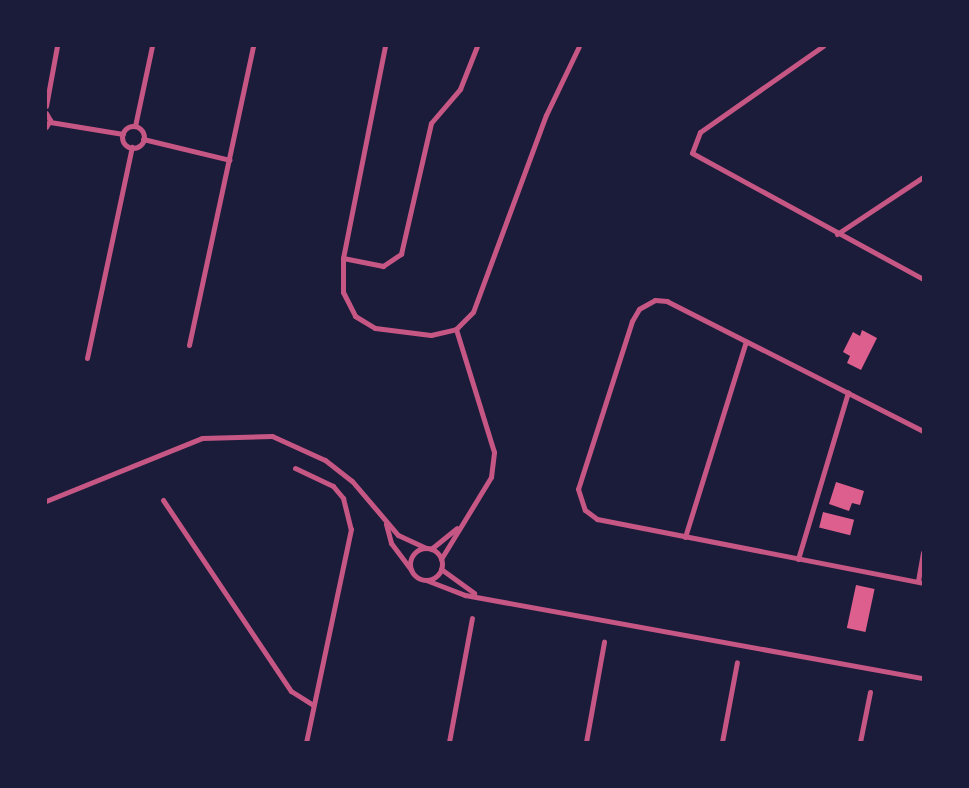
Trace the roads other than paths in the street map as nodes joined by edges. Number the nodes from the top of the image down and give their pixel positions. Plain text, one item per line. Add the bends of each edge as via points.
1 (58, 46) edge
2 (152, 46) edge
3 (253, 46) edge
4 (385, 46) edge
5 (477, 46) edge
6 (579, 46) edge
7 (823, 46) edge
8 (46, 106) edge
9 (46, 113) edge
10 (48, 125) edge
11 (135, 126) junction
12 (123, 134) junction
13 (143, 139) junction
14 (132, 147) junction
15 (230, 159) junction
16 (923, 177) edge
17 (837, 234) junction
18 (343, 258) junction
19 (923, 279) edge
20 (456, 329) junction
21 (746, 341) junction
22 (189, 345) dead end
23 (87, 358) dead end
24 (848, 392) junction
25 (923, 431) edge
26 (295, 468) dead end
27 (163, 500) dead end
28 (46, 501) edge
29 (386, 524) junction
30 (459, 526) junction
31 (685, 537) junction
32 (428, 549) junction
33 (923, 552) edge
34 (441, 559) junction
35 (798, 559) junction
36 (441, 569) junction
37 (413, 573) junction
38 (426, 580) junction
39 (921, 582) edge
40 (477, 594) junction
41 (472, 618) dead end
42 (604, 642) dead end
43 (737, 662) dead end
44 (923, 678) edge
45 (870, 692) dead end
46 (313, 705) junction
47 (306, 743) edge
48 (449, 743) edge
49 (586, 743) edge
50 (722, 743) edge
51 (860, 743) edge

1 - 8 street
2 - 11 street
3 - 15 street
4 - 18 street
5 - 18 street via 460,89 431,123 401,254 383,266
6 - 20 street via 542,127 473,312
7 - 17 street via 700,132 692,153
9 - 10 street
10 - 12 street
11 - 12 street
11 - 13 street
12 - 14 street via 124,143
13 - 14 street
13 - 15 street
14 - 23 street
15 - 22 street
16 - 17 street
17 - 19 street
18 - 20 street via 348,306 363,321 411,335
20 - 30 street via 494,452 491,477
21 - 24 street
21 - 31 street
21 - 31 street via 667,300 655,300 639,309 582,476 580,498 585,510 597,519
24 - 25 street
24 - 35 street
26 - 46 street via 333,486 343,498 350,521
27 - 46 street via 291,691
28 - 29 street via 202,438 272,436 299,445 352,481
29 - 32 street
29 - 37 street via 391,543
30 - 32 street
30 - 34 street
31 - 35 street
32 - 34 street
32 - 37 street via 412,557
33 - 39 street
34 - 36 street
35 - 39 street
36 - 38 street
36 - 40 street
37 - 38 street
38 - 40 street via 443,589
40 - 44 street
41 - 48 street
42 - 49 street
43 - 50 street
45 - 51 street
46 - 47 street

